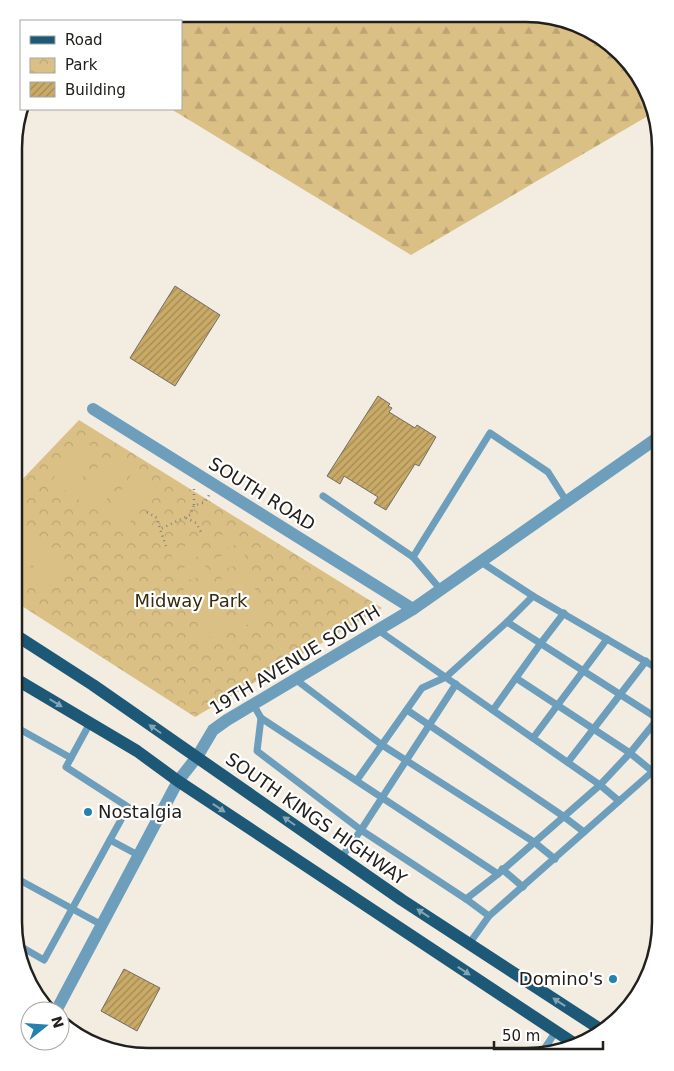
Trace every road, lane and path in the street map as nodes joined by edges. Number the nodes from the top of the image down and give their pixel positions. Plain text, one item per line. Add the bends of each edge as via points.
1 (92, 409) dead end
2 (652, 442) edge
3 (214, 484) junction
4 (323, 496) dead end
5 (567, 502) junction
6 (148, 512) dead end
7 (186, 518) junction
8 (160, 529) junction
9 (201, 532) dead end
10 (166, 546) dead end
11 (413, 557) junction
12 (481, 562) junction
13 (441, 590) junction
14 (533, 596) junction
15 (413, 610) junction
16 (564, 613) junction
17 (508, 622) junction
18 (378, 630) junction
19 (22, 639) edge
20 (607, 639) junction
21 (540, 643) junction
22 (646, 661) junction
23 (651, 664) edge
24 (583, 669) junction
25 (446, 677) junction
26 (516, 678) junction
27 (295, 679) junction
28 (22, 683) edge
29 (456, 684) junction
30 (620, 694) junction
31 (253, 704) junction
32 (557, 704) junction
33 (407, 710) junction
34 (493, 710) junction
35 (651, 713) edge
36 (261, 718) junction
37 (90, 723) junction
38 (429, 725) junction
39 (651, 727) edge
40 (594, 728) junction
41 (22, 730) edge
42 (532, 738) junction
43 (382, 745) junction
44 (630, 753) junction
45 (71, 758) junction
46 (197, 758) junction
47 (406, 761) junction
48 (568, 762) junction
49 (651, 771) edge
50 (651, 773) edge
51 (358, 780) junction
52 (178, 781) junction
53 (600, 785) junction
54 (383, 797) junction
55 (619, 801) junction
56 (563, 816) junction
57 (361, 830) junction
58 (584, 832) junction
59 (110, 840) junction
60 (534, 842) junction
61 (138, 856) junction
62 (341, 858) junction
63 (555, 859) junction
64 (500, 871) junction
65 (22, 881) edge
66 (523, 886) junction
67 (466, 900) junction
68 (73, 908) junction
69 (489, 916) junction
70 (102, 925) junction
71 (469, 944) junction
72 (26, 949) edge
73 (61, 1001) edge
74 (596, 1027) edge
75 (556, 1031) junction
76 (570, 1041) edge
77 (547, 1046) edge

1 - 3 street, SOUTH ROAD
2 - 5 street, 19TH AVENUE SOUTH
3 - 7 path via 205,502 194,505
3 - 15 street, SOUTH ROAD
4 - 11 lane
5 - 11 lane via 548,472 490,433
5 - 12 street, 19TH AVENUE SOUTH
6 - 8 path via 157,518
7 - 8 path
7 - 9 path via 196,523
8 - 10 path
11 - 13 lane
12 - 13 street, 19TH AVENUE SOUTH
12 - 14 lane
13 - 15 street, 19TH AVENUE SOUTH
14 - 16 lane
14 - 17 lane
15 - 18 street, 19TH AVENUE SOUTH
16 - 20 lane
16 - 21 lane
17 - 21 lane
17 - 25 lane
18 - 25 lane
18 - 27 street, 19TH AVENUE SOUTH
46 -> 19 main road, SOUTH KINGS HIGHWAY
20 - 22 lane
20 - 24 lane
21 - 24 lane
21 - 26 lane
22 - 23 lane
22 - 30 lane
24 - 30 lane
24 - 32 lane
25 - 29 lane
25 - 33 lane via 422,688
26 - 32 lane
26 - 34 lane
27 - 31 street, 19TH AVENUE SOUTH
27 - 43 lane
28 -> 37 main road
29 - 34 lane
29 - 38 lane
30 - 35 lane
30 - 40 lane
31 - 36 lane
31 - 46 street, 19TH AVENUE SOUTH via 213,730
32 - 40 lane
32 - 42 lane
33 - 38 lane
33 - 43 lane
34 - 42 lane
36 - 51 lane
36 - 57 lane via 257,751
37 - 45 lane
37 - 52 main road
38 - 47 lane
38 - 56 lane
39 - 44 lane
40 - 44 lane
40 - 48 lane
41 - 45 lane
42 - 48 lane
43 - 47 lane
43 - 51 lane
44 - 49 lane
44 - 53 lane
45 - 59 lane via 66,767 128,807
46 - 52 street, 19TH AVENUE SOUTH
62 -> 46 main road, SOUTH KINGS HIGHWAY
47 - 54 lane
47 - 60 lane
48 - 53 lane
50 - 55 lane
51 - 54 lane
52 - 61 street, 19TH AVENUE SOUTH
52 -> 75 main road
53 - 55 lane
53 - 56 lane
54 - 57 lane
54 - 64 lane
55 - 58 lane
56 - 58 lane
56 - 60 lane
57 - 62 lane
57 - 67 lane
58 - 63 lane
59 - 61 lane
59 - 68 lane
60 - 63 lane
60 - 64 lane
61 - 70 street, 19TH AVENUE SOUTH
71 -> 62 main road, SOUTH KINGS HIGHWAY
63 - 66 lane
64 - 66 lane
64 - 67 lane
65 - 68 lane
66 - 69 lane
67 - 69 lane
68 - 70 lane
68 - 72 lane via 44,960
69 - 71 lane
70 - 73 street, 19TH AVENUE SOUTH
74 -> 71 main road, SOUTH KINGS HIGHWAY
75 - 76 main road
75 - 77 lane

